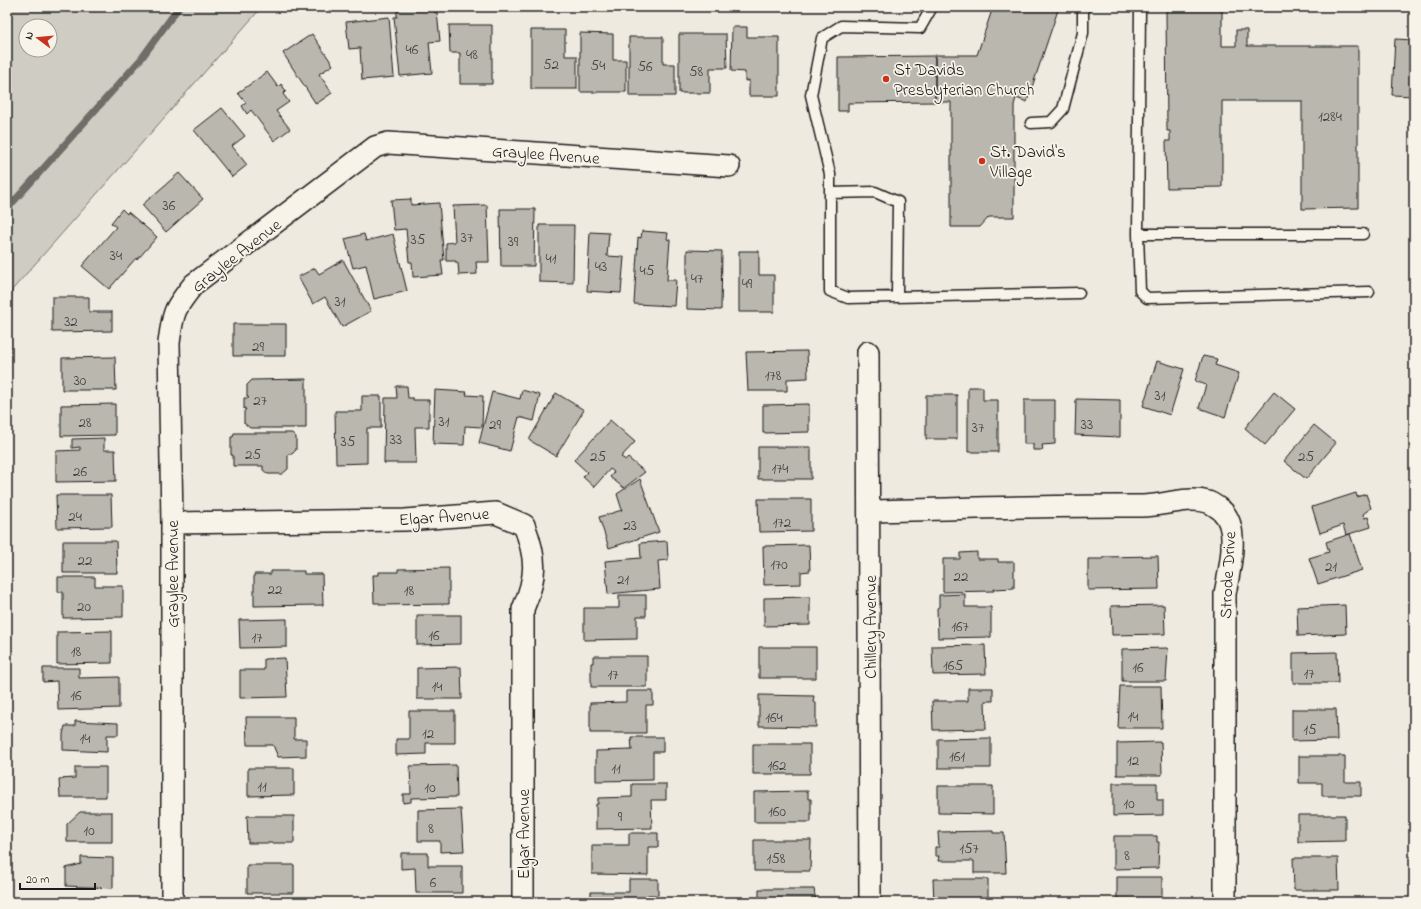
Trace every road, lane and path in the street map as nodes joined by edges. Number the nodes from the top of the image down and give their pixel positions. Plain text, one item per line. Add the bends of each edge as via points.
1 (932, 7) edge
2 (1083, 7) edge
3 (1140, 7) edge
4 (1031, 123) dead end
5 (729, 166) dead end
6 (830, 193) junction
7 (1138, 234) junction
8 (1363, 234) dead end
9 (1369, 292) dead end
10 (1078, 293) dead end
11 (897, 297) junction
12 (868, 352) dead end
13 (869, 511) junction
14 (172, 523) junction
15 (172, 902) edge
16 (523, 902) edge
17 (870, 902) edge
18 (1225, 902) edge

1 - 6 lane via 920,28 841,26 822,38 811,95 830,174
2 - 4 lane via 1083,33 1063,109 1051,122
3 - 7 lane
5 - 14 street, Graylee Avenue via 419,144 388,143 375,146 194,284 177,305 172,316 169,343
6 - 11 lane via 875,192 898,202
6 - 11 lane via 830,291 848,298
7 - 8 lane
7 - 9 lane via 1140,291 1147,298
10 - 11 lane
12 - 13 street, Chillery Avenue
13 - 17 street, Chillery Avenue
13 - 18 street, Strode Drive via 1144,506 1177,500 1208,502 1221,510 1230,521 1231,548 1224,594
14 - 15 street, Graylee Avenue
14 - 16 street, Elgar Avenue via 404,520 496,513 524,525 532,547 534,568 531,590 523,609

